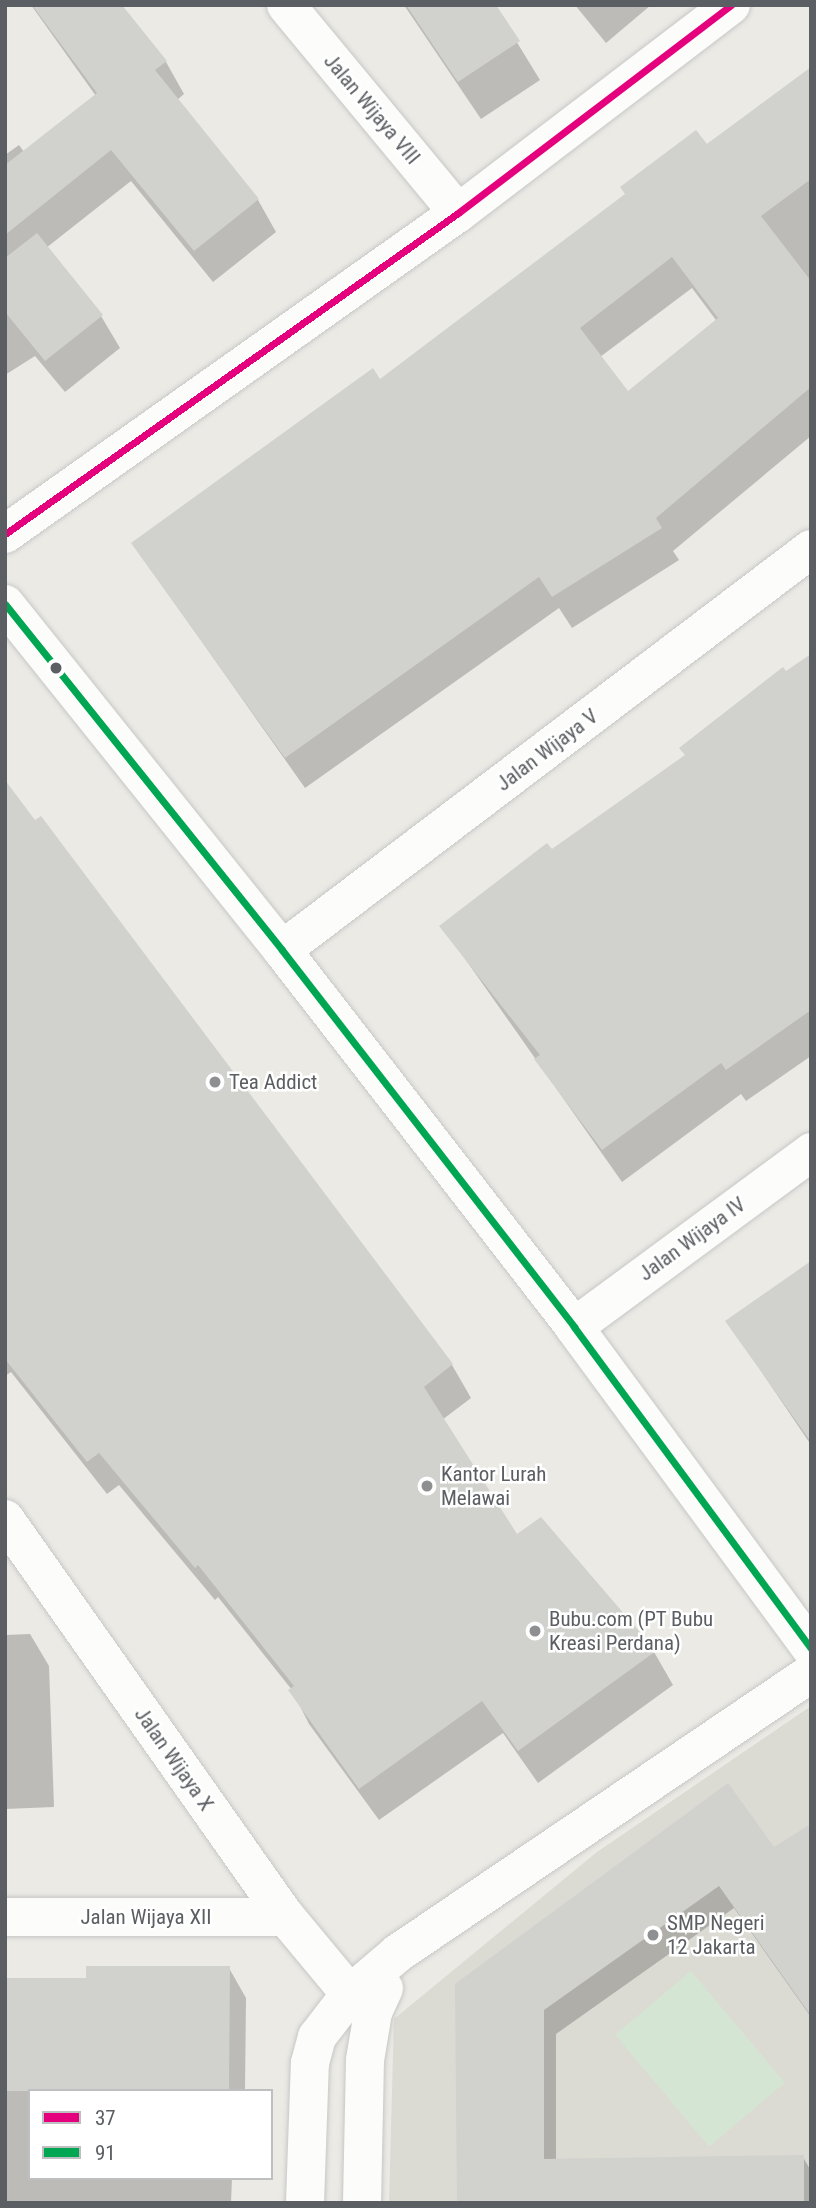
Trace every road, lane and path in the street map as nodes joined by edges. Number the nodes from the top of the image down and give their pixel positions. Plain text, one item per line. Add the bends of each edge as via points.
1 (286, 5) edge
2 (731, 5) edge
3 (458, 214) junction
4 (5, 534) edge
5 (811, 549) edge
6 (5, 604) edge
7 (282, 950) junction
8 (811, 1152) edge
9 (573, 1327) junction
10 (5, 1519) edge
11 (811, 1648) edge
12 (811, 1673) edge
13 (5, 1917) edge
14 (286, 1917) junction
15 (362, 2003) junction
16 (305, 2203) edge
17 (362, 2203) edge

1 - 3 street, Jalan Wijaya VIII
2 - 3 street
3 - 4 street
5 - 7 street, Jalan Wijaya V
6 - 7 street
7 - 9 street
8 - 9 street, Jalan Wijaya IV
9 - 11 street
10 - 14 street, Jalan Wijaya X
12 - 15 street via 398,1953
13 - 14 street, Jalan Wijaya XII
14 - 15 street, Jalan Wijaya X
15 - 16 street via 317,2037 310,2063
15 - 17 street

